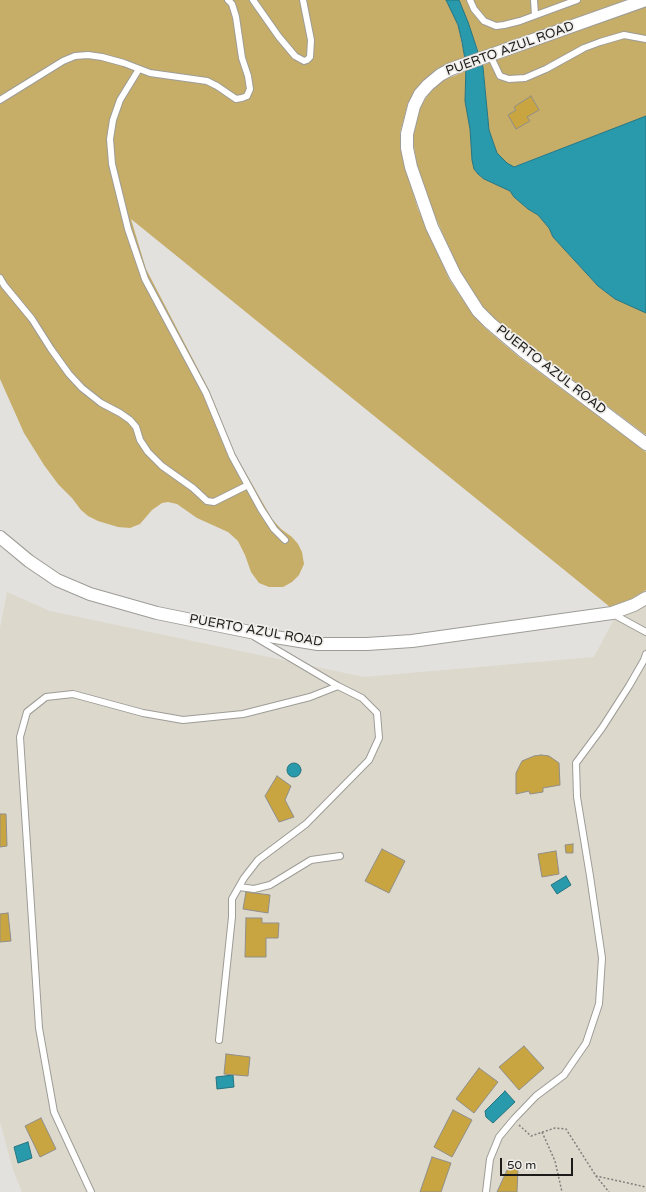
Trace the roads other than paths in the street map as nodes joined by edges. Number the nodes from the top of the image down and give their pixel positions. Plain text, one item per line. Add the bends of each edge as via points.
1 (228, 0) edge
2 (254, 0) edge
3 (303, 0) edge
4 (470, 0) edge
5 (534, 0) edge
6 (577, 0) edge
7 (646, 0) edge
8 (535, 15) junction
9 (646, 39) edge
10 (489, 56) junction
11 (138, 69) junction
12 (0, 100) edge
13 (0, 278) edge
14 (646, 444) edge
15 (248, 485) junction
16 (0, 537) edge
17 (284, 540) dead end
18 (646, 598) edge
19 (612, 613) junction
20 (245, 631) junction
21 (646, 632) edge
22 (646, 654) edge
23 (338, 686) junction
24 (340, 856) dead end
25 (239, 887) junction
26 (218, 1040) dead end
27 (91, 1192) edge
28 (486, 1192) edge

1 - 11 lane via 236,17 242,58 248,76 250,89 247,96 236,99 207,81 150,74
2 - 3 lane via 279,37 295,56 304,61 310,57 311,40
4 - 8 lane via 480,17 491,25 504,25
5 - 8 lane
6 - 8 lane
7 - 10 street, PUERTO AZUL ROAD
9 - 10 lane via 624,35 600,42 525,78 509,79 500,76
10 - 14 street, PUERTO AZUL ROAD via 451,69 434,80 420,94 414,106 407,134 407,148 424,207 454,275 474,306 523,352
11 - 12 lane via 102,57 75,56 57,64
11 - 15 lane via 120,100 110,139 112,164 128,229 145,279 206,393 224,438
13 - 15 lane via 32,319 69,374 101,403 130,420 148,452 162,466 207,501 214,502
15 - 17 lane via 274,529
16 - 20 street, PUERTO AZUL ROAD via 57,580 90,594 157,613
18 - 19 street, PUERTO AZUL ROAD
19 - 20 street, PUERTO AZUL ROAD via 412,641 367,644 318,644
19 - 21 lane
20 - 23 lane
22 - 28 lane via 602,728 576,763 577,797 602,958 599,1004 586,1043 564,1075 536,1096 499,1137 490,1159
23 - 25 lane via 362,698 377,713 378,738 369,760 306,824 258,860
23 - 27 lane via 310,697 243,714 183,720 143,713 73,694 46,697 27,712 20,737 39,1028 54,1112
24 - 25 lane via 311,860 270,885 254,889
25 - 26 lane via 232,899

